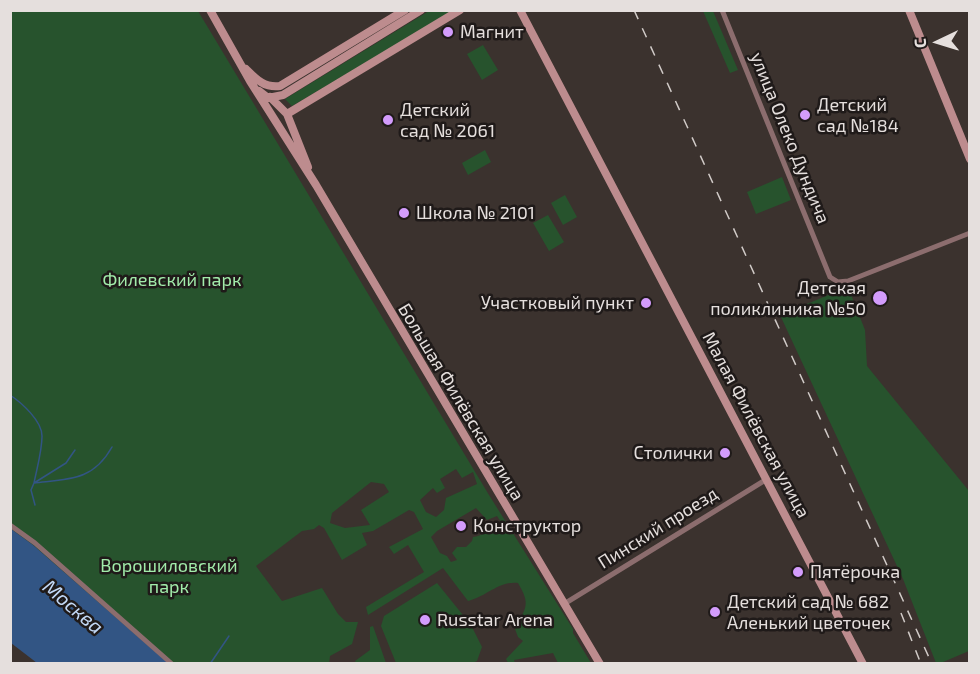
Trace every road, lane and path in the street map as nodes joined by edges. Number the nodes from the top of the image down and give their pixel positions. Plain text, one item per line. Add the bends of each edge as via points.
1 (210, 10) edge
2 (405, 10) edge
3 (421, 10) edge
4 (460, 10) edge
5 (520, 10) edge
6 (722, 10) edge
7 (909, 10) edge
8 (243, 66) junction
9 (250, 81) junction
10 (260, 82) junction
11 (280, 86) junction
12 (287, 93) junction
13 (272, 98) junction
14 (284, 112) junction
15 (276, 123) junction
16 (969, 159) edge
17 (316, 185) junction
18 (969, 233) edge
19 (767, 479) junction
20 (10, 525) edge
21 (564, 604) junction
22 (172, 663) edge
23 (600, 663) edge
24 (863, 663) edge

1 - 8 street, Большая Филёвская улица
2 - 11 street
3 - 12 street
4 - 14 street
5 - 19 street, Малая Филёвская улица
6 - 18 street, улица Олеко Дундича via 830,277 838,282 848,281
7 - 16 street
8 - 9 street, Большая Филёвская улица
8 - 10 street, Большая Филёвская улица
9 - 13 street via 264,96
9 - 15 street, Большая Филёвская улица
10 - 11 street
10 - 13 street, Большая Филёвская улица
11 - 13 street
12 - 13 street
12 - 14 street
13 - 14 street, Большая Филёвская улица
13 - 15 street, Большая Филёвская улица
14 - 17 street, Большая Филёвская улица
15 - 17 street, Большая Филёвская улица
17 - 21 street, Большая Филёвская улица
19 - 21 street, Пинский проезд
19 - 24 street, Малая Филёвская улица
20 - 22 street
21 - 23 street, Большая Филёвская улица

